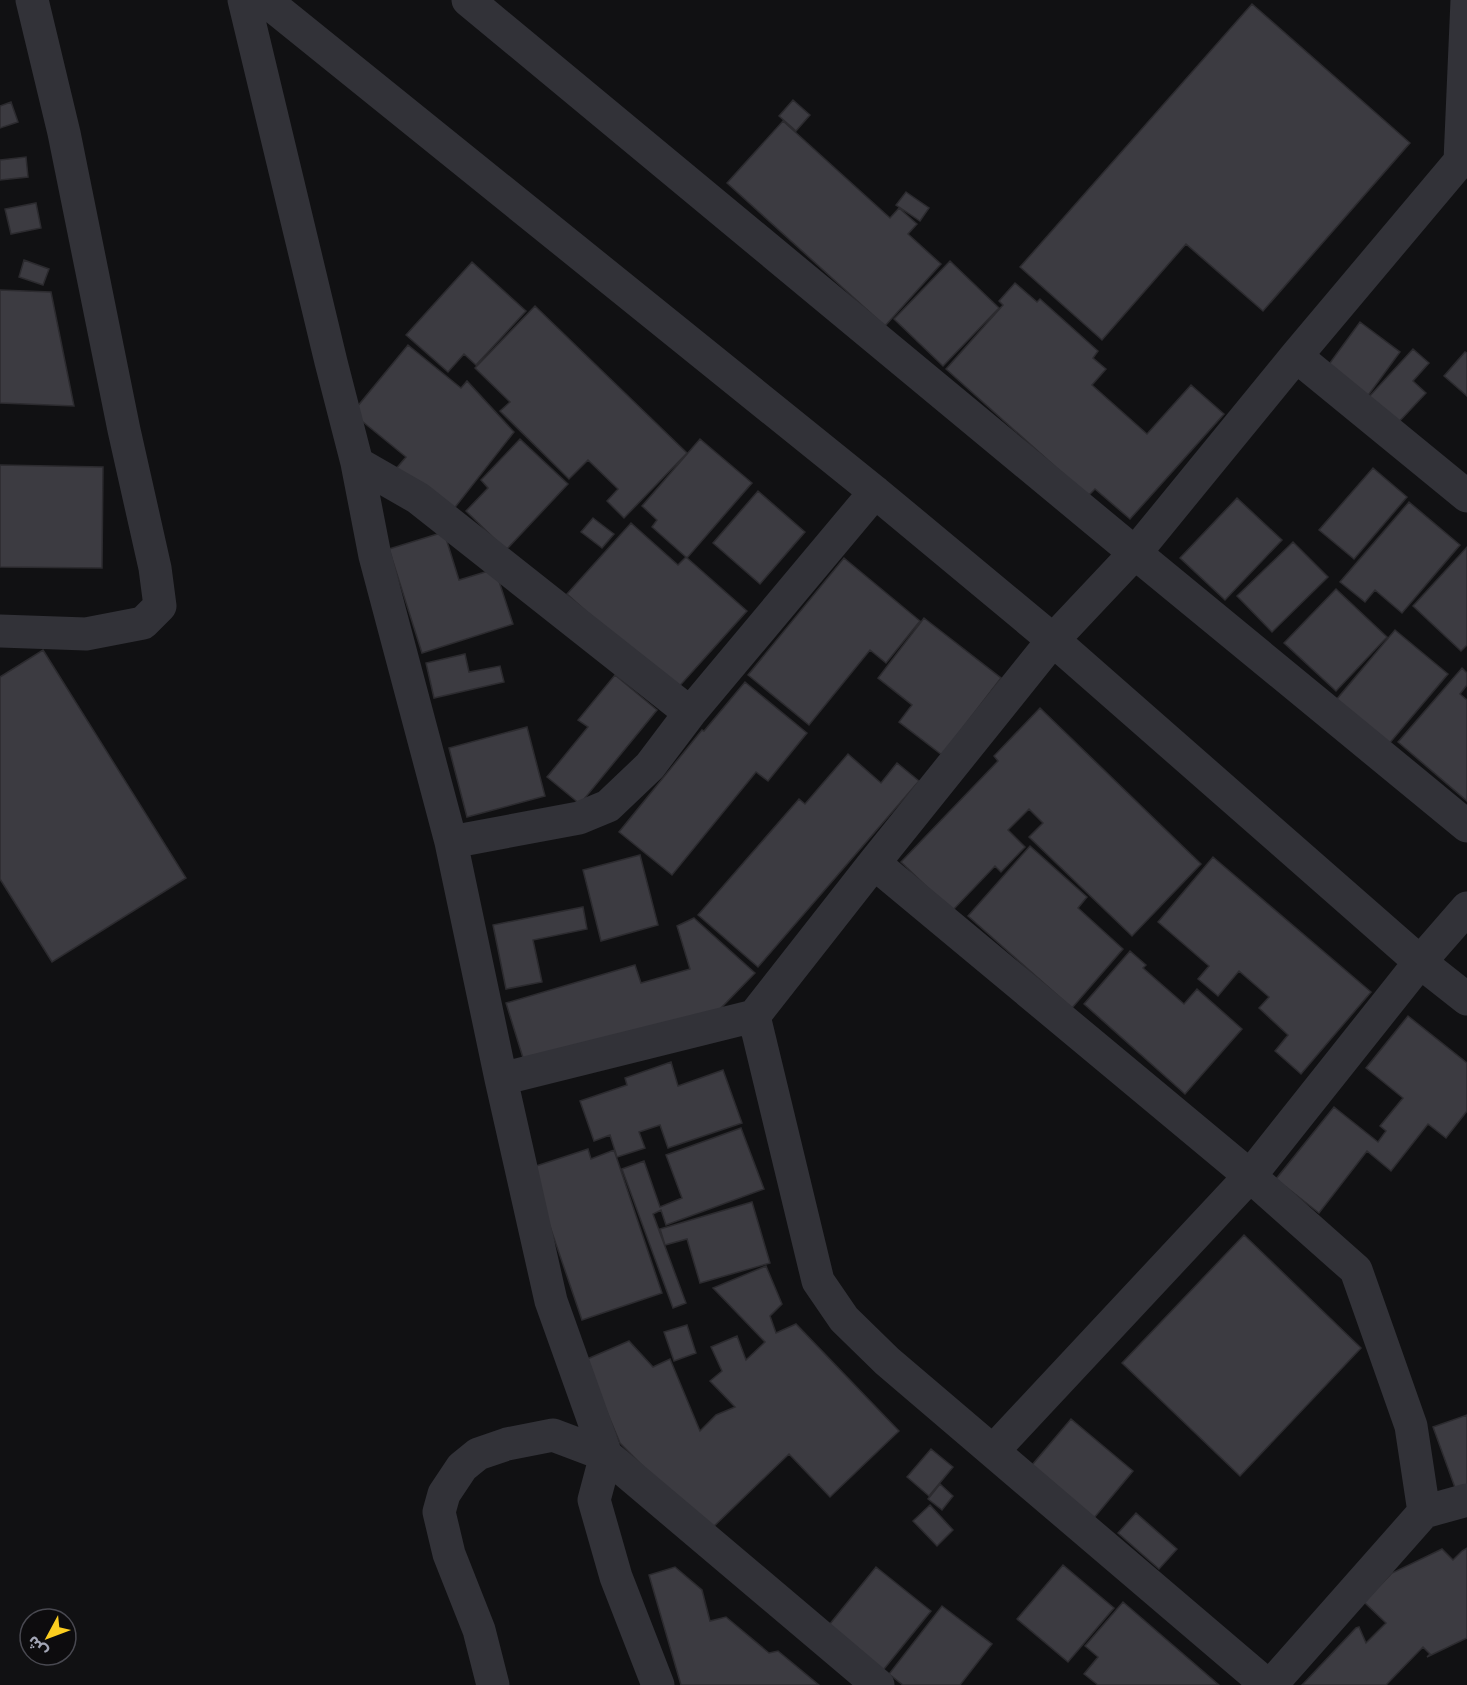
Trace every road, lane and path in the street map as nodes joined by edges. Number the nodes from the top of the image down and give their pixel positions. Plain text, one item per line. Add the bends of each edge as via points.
1 (32, 0) edge
2 (244, 0) edge
3 (265, 0) edge
4 (468, 0) edge
5 (1467, 0) edge
6 (1464, 161) edge
7 (1296, 356) junction
8 (357, 463) junction
9 (874, 492) junction
10 (1467, 496) edge
11 (1135, 553) junction
12 (0, 631) edge
13 (1053, 640) junction
14 (690, 713) junction
15 (1467, 826) edge
16 (451, 842) junction
17 (874, 863) junction
18 (1467, 908) edge
19 (1420, 962) junction
20 (1467, 999) edge
21 (754, 1016) junction
22 (501, 1079) junction
23 (1250, 1176) junction
24 (993, 1451) junction
25 (606, 1455) junction
26 (1467, 1500) edge
27 (1424, 1512) junction
28 (493, 1685) edge
29 (658, 1685) edge
30 (878, 1685) edge
31 (1269, 1685) edge

1 - 12 street via 64,133 160,606 143,623 86,634
2 - 8 street
3 - 9 street
4 - 11 street
5 - 6 street
6 - 7 street
7 - 10 street
7 - 11 street
8 - 14 street via 418,498
8 - 16 street via 375,556
9 - 13 street
9 - 14 street
11 - 13 street
11 - 15 street
13 - 17 street
13 - 19 street
14 - 16 street via 650,766 608,806 579,818
16 - 22 street
17 - 21 street
17 - 23 street
18 - 19 street
19 - 20 street
19 - 23 street
21 - 22 street
21 - 24 street via 818,1281 844,1319 887,1361
22 - 25 street via 551,1301
23 - 24 street
23 - 27 street via 1356,1270 1411,1426
24 - 31 street
25 - 28 street via 553,1435 507,1444 478,1454 462,1467 444,1494 439,1512 449,1554 479,1630
25 - 29 street via 594,1500 616,1577
25 - 30 street
26 - 27 street
27 - 31 street

